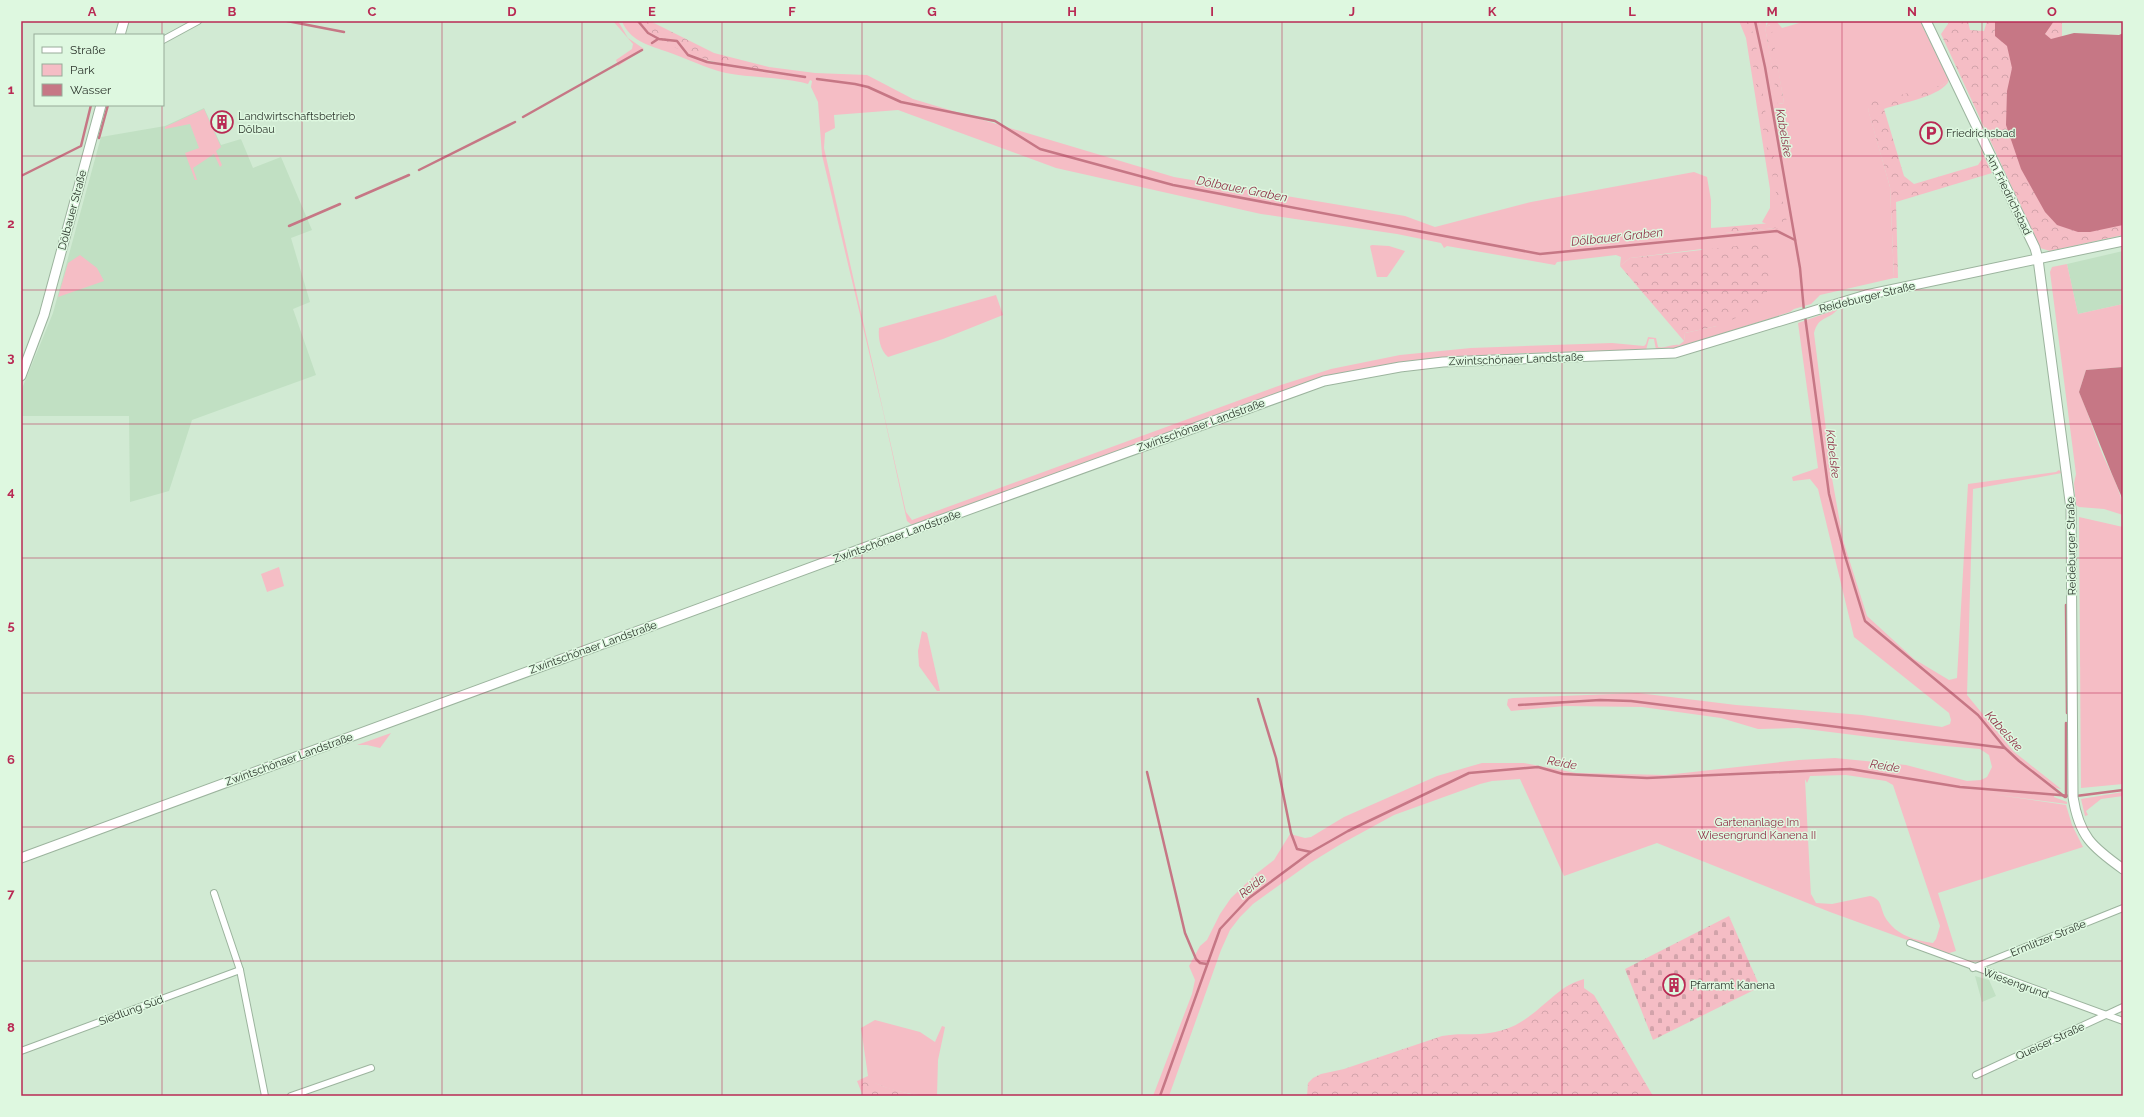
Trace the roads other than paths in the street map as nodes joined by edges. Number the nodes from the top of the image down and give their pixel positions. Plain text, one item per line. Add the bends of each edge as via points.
1 (124, 21) edge
2 (198, 21) edge
3 (1926, 21) edge
4 (120, 34) edge
5 (164, 39) edge
6 (101, 106) edge
7 (2123, 241) edge
8 (2038, 259) junction
9 (1796, 316) joint
10 (21, 376) edge
11 (21, 858) edge
12 (2123, 869) edge
13 (214, 893) dead end
14 (2123, 908) edge
15 (1910, 943) dead end
16 (1973, 968) junction
17 (240, 970) junction
18 (2123, 1007) edge
19 (2106, 1016) junction
20 (2123, 1022) edge
21 (21, 1051) edge
22 (371, 1068) dead end
23 (1976, 1075) dead end
24 (265, 1096) edge
25 (291, 1096) edge

1 - 4 main road
2 - 5 street
3 - 8 main road, Am Friedrichsbad
6 - 10 main road, Dölbauer Straße via 44,315
7 - 8 main road, Reideburger Straße
8 - 9 main road, Reideburger Straße via 1866,295
8 - 12 main road, Reideburger Straße via 2071,509 2075,806 2079,822 2091,843
9 - 11 main road, Zwintschönaer Landstraße via 1675,353 1443,362 1361,373 1324,381
13 - 17 street
14 - 16 street, Ermlitzer Straße
15 - 16 street, Wiesengrund
16 - 19 street, Wiesengrund
17 - 21 street, Siedlung Süd
17 - 24 street
18 - 19 street, Queiser Straße
19 - 20 street, Wiesengrund
19 - 23 street, Queiser Straße
22 - 25 street

